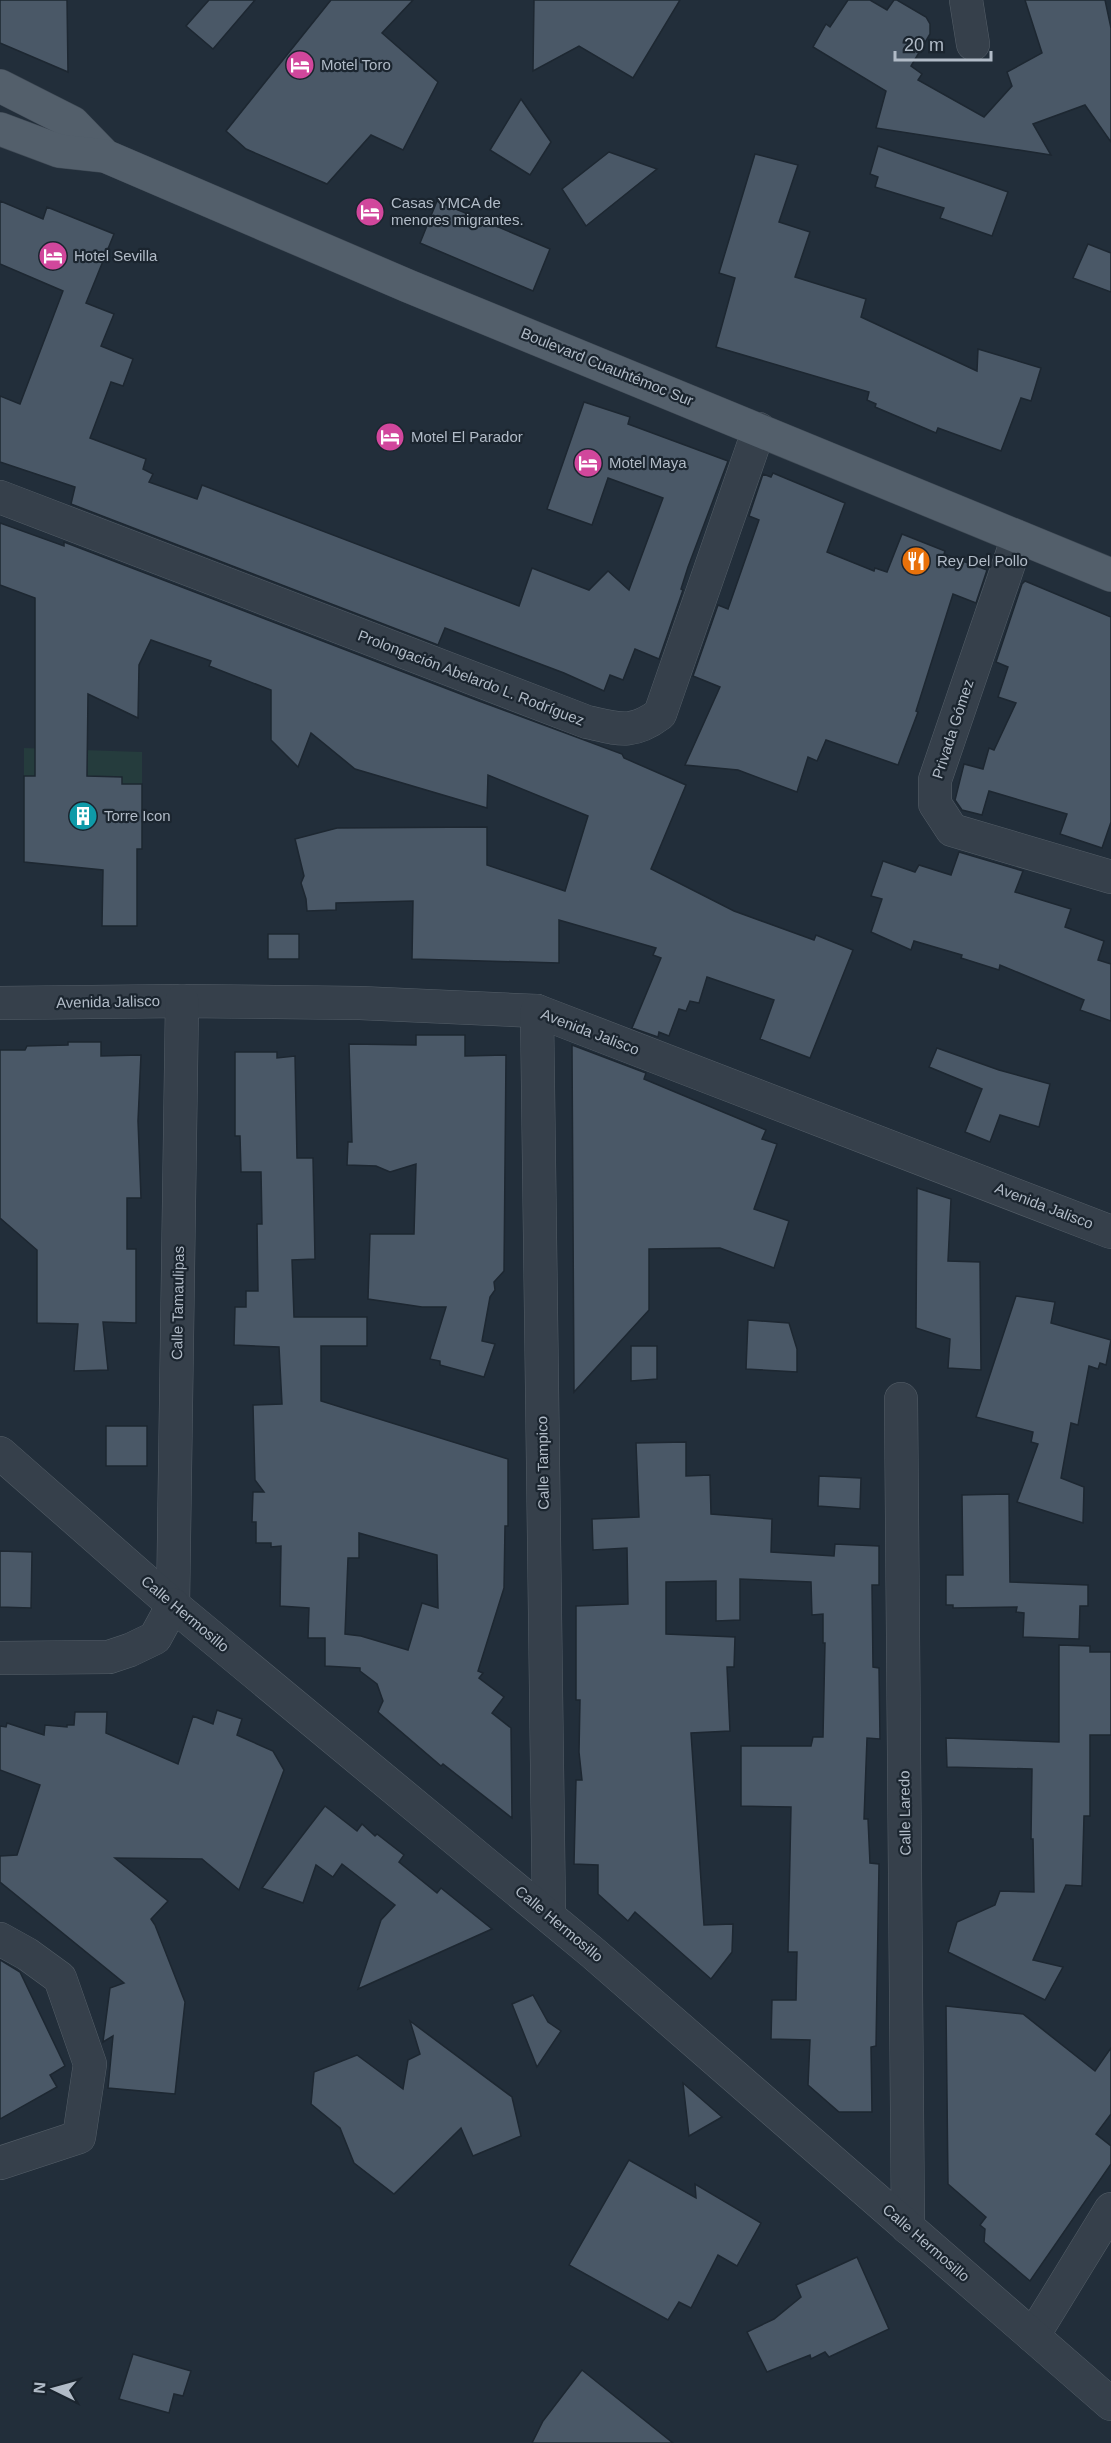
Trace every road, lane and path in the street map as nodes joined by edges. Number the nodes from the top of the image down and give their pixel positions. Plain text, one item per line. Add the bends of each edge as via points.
1 (966, 0) edge
2 (974, 44) dead end
3 (0, 86) edge
4 (0, 129) edge
5 (105, 156) junction
6 (759, 429) junction
7 (0, 497) edge
8 (1018, 537) junction
9 (1111, 574) edge
10 (1111, 877) edge
11 (182, 1001) junction
12 (0, 1003) edge
13 (537, 1011) junction
14 (1111, 1232) edge
15 (901, 1399) dead end
16 (0, 1453) edge
17 (173, 1605) junction
18 (0, 1658) edge
19 (549, 1915) junction
20 (0, 1938) edge
21 (0, 2163) edge
22 (1111, 2209) edge
23 (909, 2228) junction
24 (1033, 2336) junction
25 (1111, 2404) edge

1 - 2 street
3 - 5 main road, Boulevard Cuauhtémoc Sur via 73,123
4 - 5 main road, Boulevard Cuauhtémoc Sur via 59,151
5 - 6 main road, Boulevard Cuauhtémoc Sur via 408,286
6 - 7 street, Prolongación Abelardo L. Rodríguez via 660,714 645,726 622,730 586,722
6 - 8 main road, Boulevard Cuauhtémoc Sur
8 - 9 main road, Boulevard Cuauhtémoc Sur
8 - 10 street, Privada Gómez via 935,780 935,804 952,830
11 - 12 street, Avenida Jalisco
11 - 13 street, Avenida Jalisco via 360,1003
11 - 17 street, Calle Tamaulipas
13 - 14 street, Avenida Jalisco
13 - 19 street, Calle Tampico
15 - 23 street, Calle Laredo
16 - 17 street, Calle Hermosillo
17 - 18 street via 155,1638 110,1657
17 - 19 street, Calle Hermosillo
19 - 23 street, Calle Hermosillo
20 - 21 street via 60,1978 90,2064 79,2137
22 - 24 street
23 - 24 street, Calle Hermosillo
24 - 25 street, Calle Hermosillo

